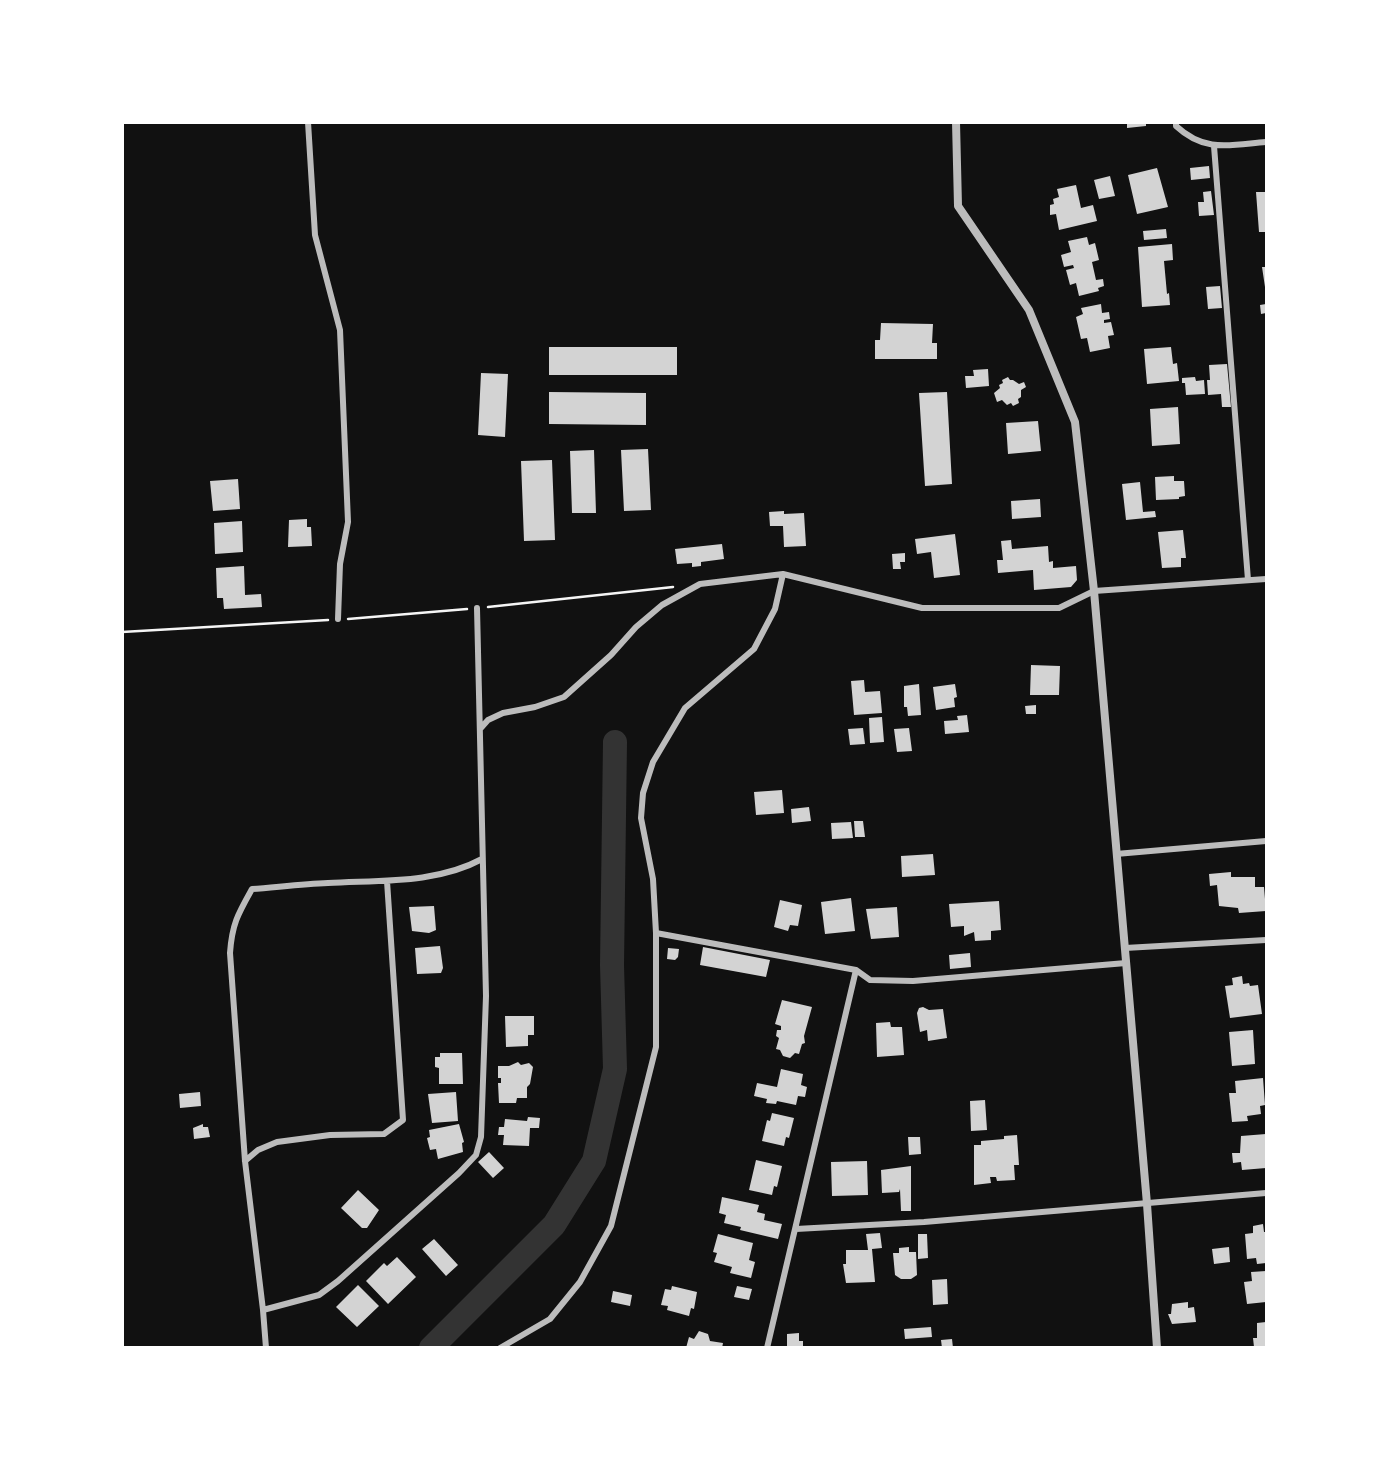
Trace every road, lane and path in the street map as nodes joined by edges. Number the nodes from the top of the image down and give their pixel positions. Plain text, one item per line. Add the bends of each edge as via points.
1 (308, 122) edge
2 (956, 122) edge
3 (1176, 122) edge
4 (1266, 142) edge
5 (1214, 146) junction
6 (783, 574) junction
7 (1266, 579) edge
8 (1248, 580) junction
9 (674, 586) dead end
10 (1094, 591) junction
11 (477, 608) junction
12 (338, 620) junction
13 (122, 632) edge
14 (480, 730) junction
15 (1266, 841) edge
16 (1116, 854) junction
17 (482, 859) junction
18 (387, 881) junction
19 (656, 933) junction
20 (1266, 940) edge
21 (1125, 948) junction
22 (1126, 963) junction
23 (856, 970) junction
24 (245, 1161) junction
25 (1266, 1193) edge
26 (1147, 1204) junction
27 (796, 1228) junction
28 (263, 1310) junction
29 (266, 1348) edge
30 (499, 1348) edge
31 (767, 1348) edge
32 (1157, 1348) edge

1 - 12 street via 315,235 340,330 348,522
2 - 10 street via 958,206 1029,310 1075,422
3 - 5 street via 1189,138
4 - 5 street
5 - 8 street
6 - 10 street via 922,608 1059,608
6 - 14 street via 700,584 662,605 564,697 503,713
6 - 19 street via 775,609 754,649 685,708 653,762 641,818 653,879
7 - 8 street
8 - 10 street
9 - 11 path
10 - 16 street
11 - 12 path
11 - 14 street
12 - 13 path
14 - 17 street
15 - 16 street
16 - 21 street
17 - 18 street via 449,873
17 - 28 street via 486,996 481,1137 476,1155 319,1295
18 - 24 street via 403,1120 384,1134 277,1142
18 - 24 street via 252,889 232,928
19 - 23 street
19 - 30 street via 656,1048 611,1226 580,1282 550,1319
20 - 21 street
21 - 22 street
22 - 23 street via 913,981 870,980
22 - 26 street
23 - 27 street
24 - 28 street
25 - 26 street
26 - 27 street
26 - 32 street
27 - 31 street
28 - 29 street

